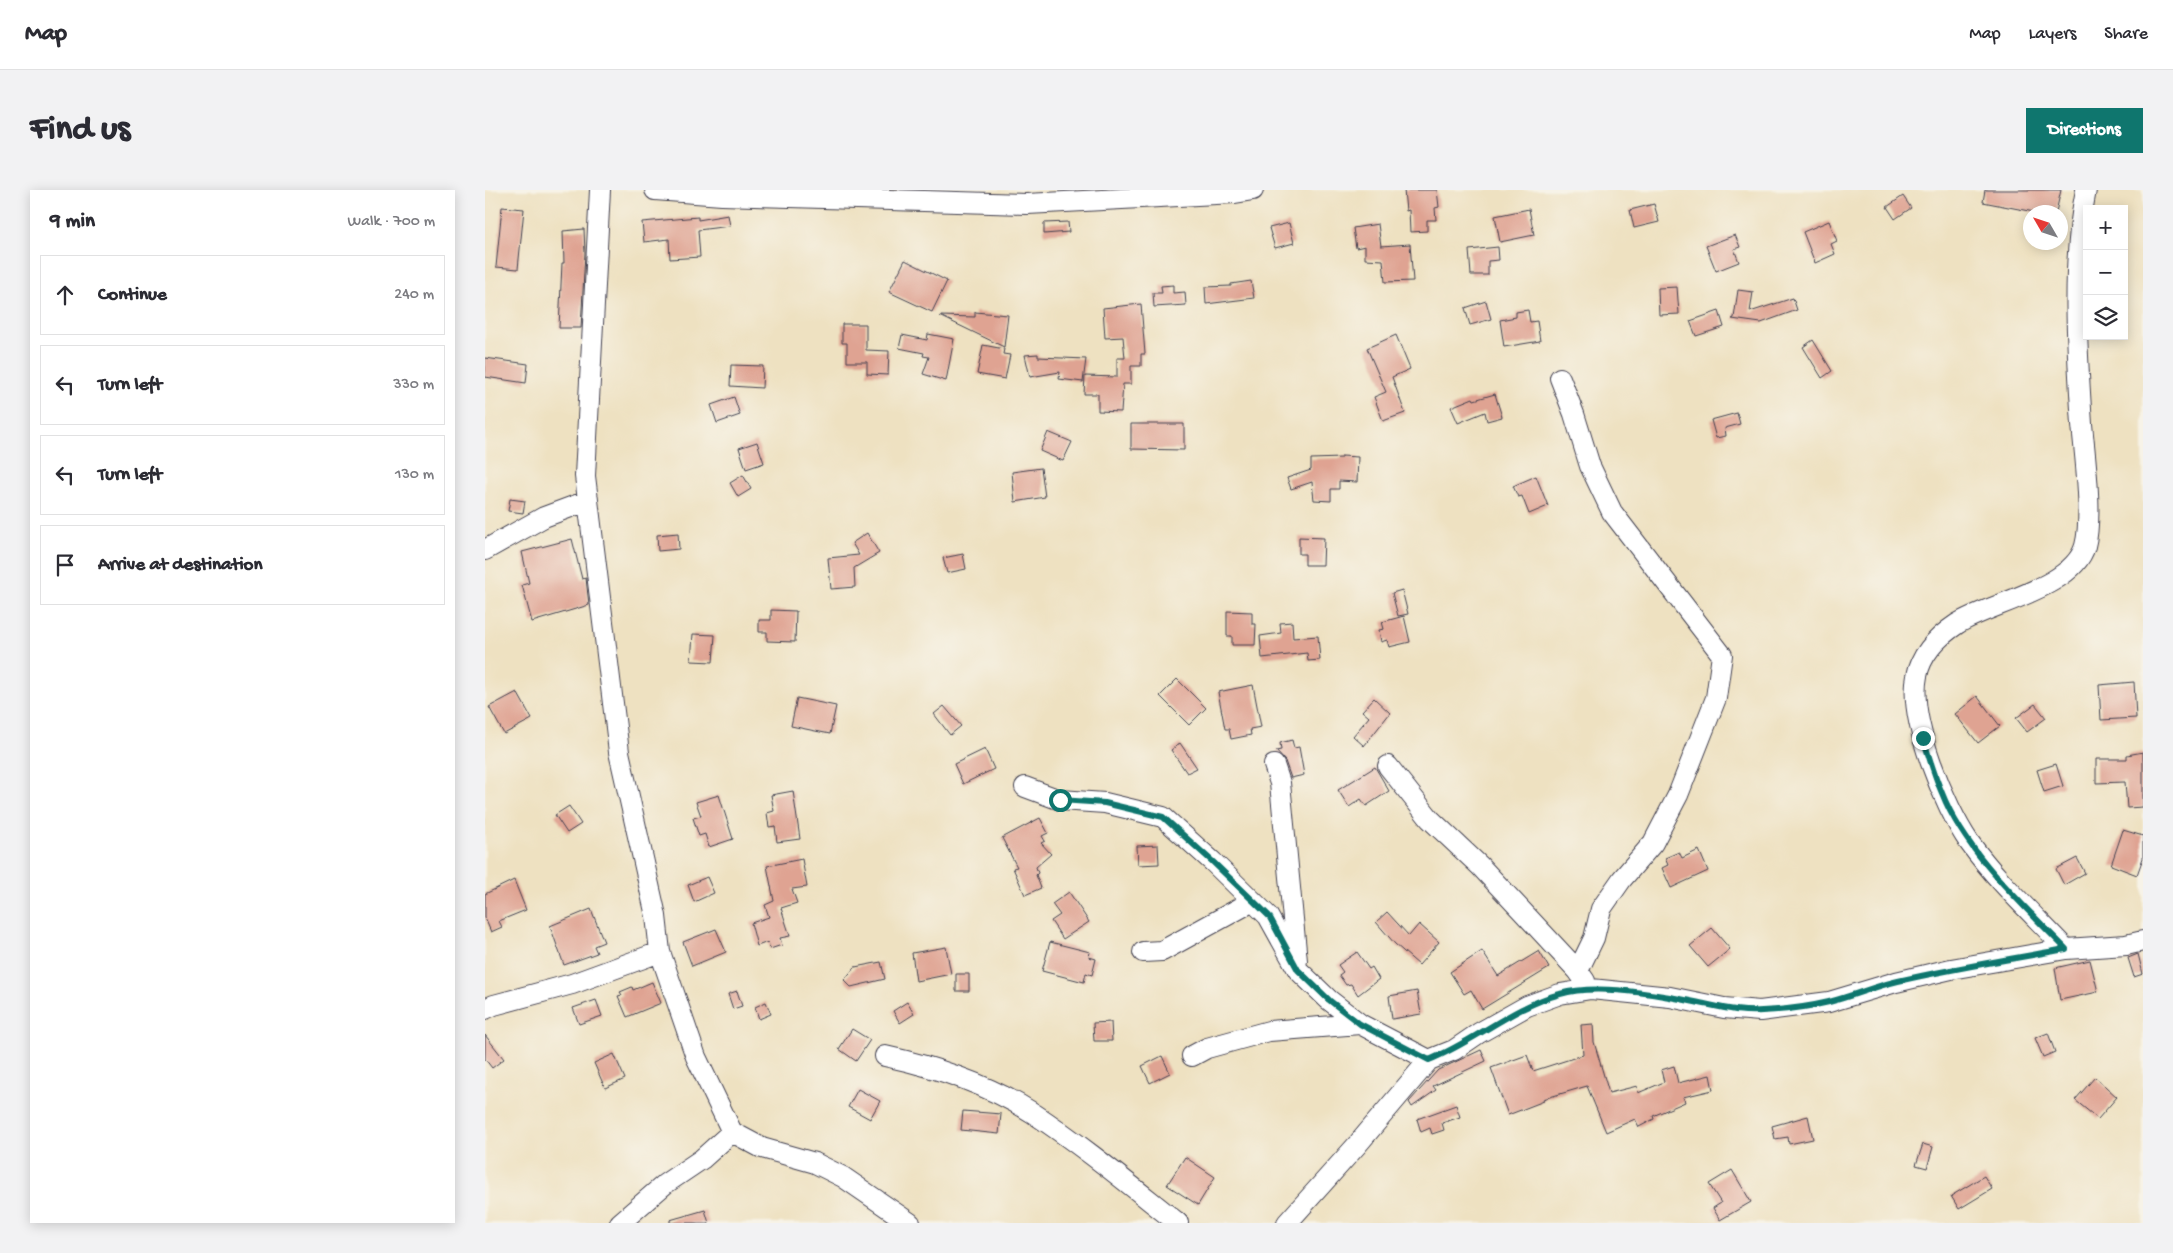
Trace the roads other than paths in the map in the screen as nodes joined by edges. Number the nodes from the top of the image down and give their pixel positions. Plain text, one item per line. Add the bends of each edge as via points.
1 (600, 190) edge
2 (655, 190) edge
3 (1253, 190) edge
4 (2086, 190) edge
5 (1560, 378) dead end
6 (587, 501) junction
7 (485, 550) edge
8 (1274, 765) dead end
9 (1387, 766) dead end
10 (1025, 787) dead end
11 (1253, 901) junction
12 (2143, 940) edge
13 (2066, 949) junction
14 (660, 952) junction
15 (1143, 952) dead end
16 (1298, 970) junction
17 (1578, 971) junction
18 (1591, 989) junction
19 (485, 1009) edge
20 (1360, 1024) junction
21 (885, 1056) dead end
22 (1193, 1056) dead end
23 (1429, 1060) junction
24 (731, 1132) junction
25 (620, 1223) edge
26 (910, 1223) edge
27 (1178, 1223) edge
28 (1287, 1223) edge

1 - 6 street via 585,476
2 - 3 street via 1027,204
4 - 13 street via 2077,282 2088,510 2085,547 2073,566 2053,580 1957,625 1930,646 1917,676 1916,700 1923,738 1942,794 1968,840 1997,877
5 - 17 street via 1589,466 1612,512 1722,655 1717,698 1678,795 1653,843 1601,909 1594,938
6 - 7 street via 544,517
6 - 14 street via 619,752 656,916
8 - 16 street via 1280,784
9 - 17 street via 1430,819 1480,866
10 - 11 street via 1060,800 1105,803 1163,817
11 - 15 street via 1163,951
11 - 16 street via 1269,916
12 - 13 street via 2127,945
13 - 18 street via 1951,969 1829,1002 1761,1011
14 - 19 street via 572,984
14 - 24 street via 696,1057
16 - 20 street
17 - 18 street
18 - 23 street via 1560,994 1527,1006 1479,1032 1454,1050
20 - 22 street via 1269,1031 1207,1048
20 - 23 street
21 - 27 street via 919,1064 983,1087 1032,1113
23 - 28 street
24 - 25 street
24 - 26 street via 762,1148 815,1163 843,1177

